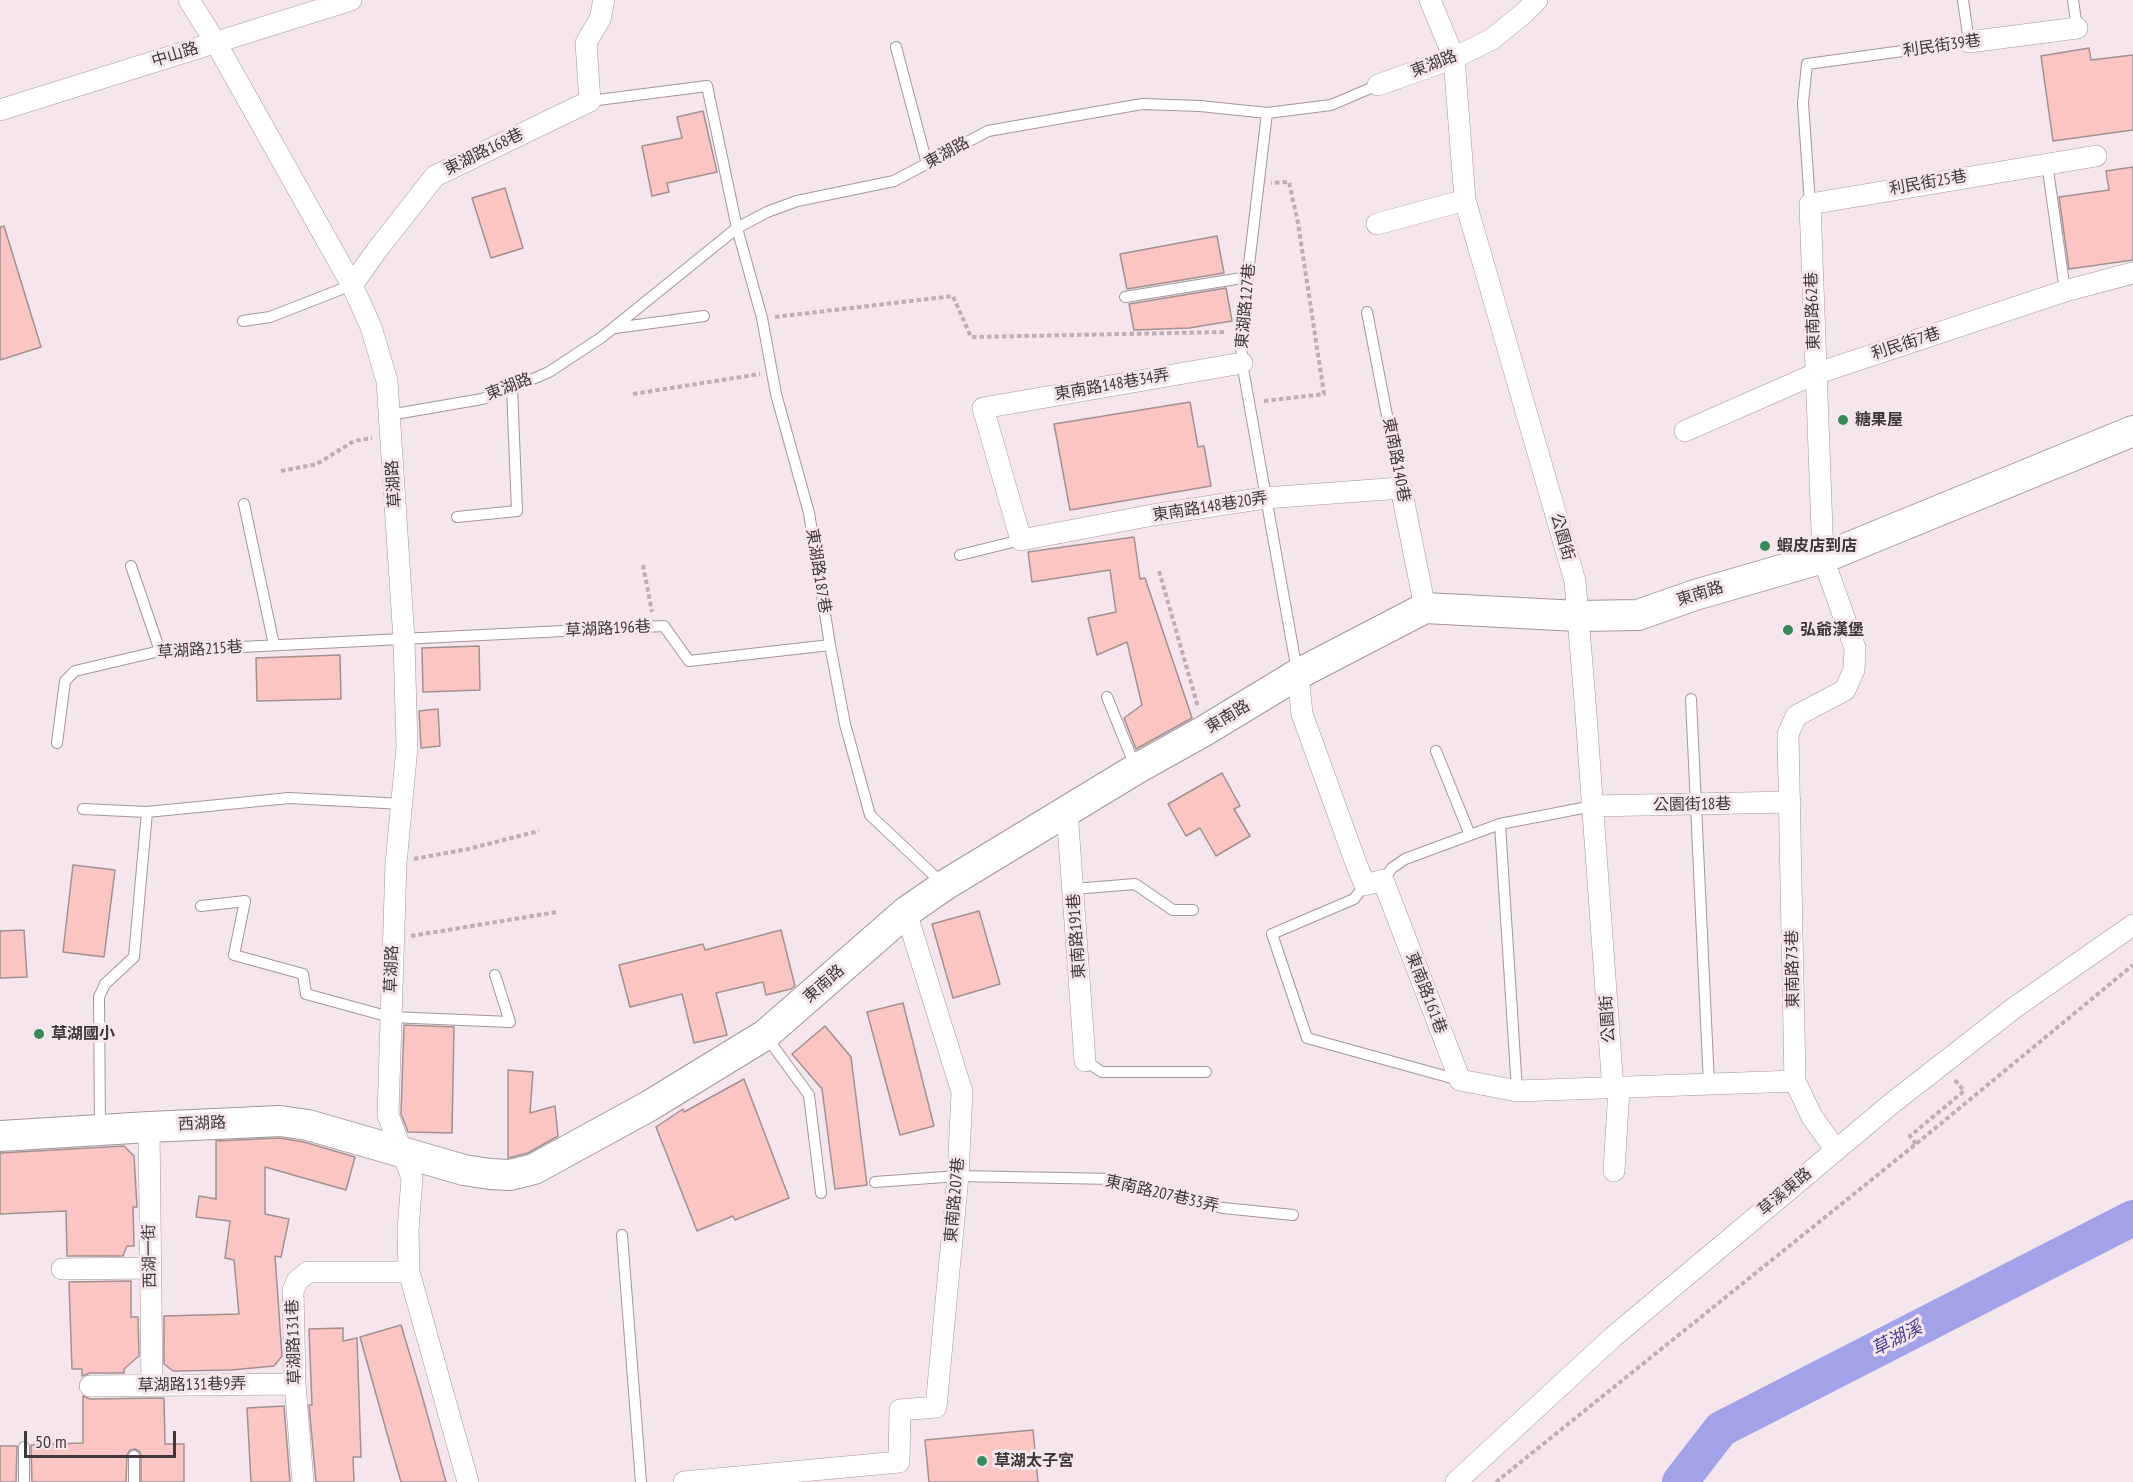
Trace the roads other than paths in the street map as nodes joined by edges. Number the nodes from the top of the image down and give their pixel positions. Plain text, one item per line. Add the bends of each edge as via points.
1 (189, 0) edge
2 (351, 0) edge
3 (604, 0) edge
4 (1430, 0) edge
5 (1537, 0) edge
6 (1963, 0) edge
7 (2073, 0) edge
8 (2077, 28) joint
9 (1969, 42) junction
10 (216, 43) junction
11 (896, 47) dead end
12 (1454, 58) junction
13 (1807, 64) joint
14 (1378, 85) joint
15 (590, 101) junction
16 (0, 110) edge
17 (1267, 114) junction
18 (2096, 156) dead end
19 (2047, 163) junction
20 (927, 164) junction
21 (1464, 200) junction
22 (1810, 204) junction
23 (1377, 224) dead end
24 (737, 228) junction
25 (2133, 273) edge
26 (1248, 277) junction
27 (352, 285) junction
28 (2065, 291) junction
29 (1125, 297) dead end
30 (1367, 312) dead end
31 (704, 316) dead end
32 (243, 321) dead end
33 (613, 328) junction
34 (1242, 363) junction
35 (1815, 374) junction
36 (512, 388) junction
37 (390, 424) junction
38 (1685, 430) dead end
39 (2133, 431) edge
40 (1401, 488) junction
41 (1265, 498) junction
42 (244, 504) dead end
43 (457, 518) dead end
44 (1021, 540) junction
45 (960, 555) dead end
46 (1823, 558) junction
47 (131, 566) dead end
48 (1425, 608) junction
49 (1578, 616) junction
50 (404, 640) junction
51 (274, 645) junction
52 (830, 645) junction
53 (160, 651) junction
54 (1298, 674) junction
55 (1107, 697) dead end
56 (1691, 699) dead end
57 (57, 743) dead end
58 (1436, 751) dead end
59 (1136, 769) junction
60 (1790, 802) junction
61 (403, 804) junction
62 (1694, 805) junction
63 (1593, 806) junction
64 (83, 808) dead end
65 (1067, 811) junction
66 (147, 812) junction
67 (1500, 824) junction
68 (1470, 835) junction
69 (1374, 882) junction
70 (945, 885) junction
71 (1074, 889) junction
72 (201, 906) dead end
73 (1193, 910) dead end
74 (906, 912) junction
75 (2133, 925) edge
76 (495, 975) dead end
77 (390, 1017) junction
78 (765, 1035) junction
79 (1085, 1061) joint
80 (1206, 1072) dead end
81 (1460, 1080) junction
82 (1796, 1081) junction
83 (1709, 1085) junction
84 (1616, 1088) junction
85 (1517, 1091) junction
86 (149, 1126) junction
87 (100, 1130) junction
88 (0, 1137) edge
89 (1836, 1150) junction
90 (401, 1153) junction
91 (1614, 1171) dead end
92 (958, 1176) junction
93 (875, 1182) dead end
94 (820, 1193) dead end
95 (1293, 1215) dead end
96 (622, 1235) dead end
97 (151, 1268) junction
98 (62, 1269) dead end
99 (409, 1272) junction
100 (295, 1384) junction
101 (90, 1386) dead end
102 (152, 1386) junction
103 (24, 1447) dead end
104 (134, 1456) dead end
105 (24, 1482) edge
106 (134, 1482) edge
107 (303, 1482) edge
108 (468, 1482) edge
109 (641, 1482) edge
110 (684, 1482) edge
111 (1456, 1482) edge

1 - 10 street, 草湖路
2 - 10 street, 中山路
3 - 15 street via 600,20 586,43
4 - 12 street, 公園街
5 - 12 street, 東湖路 via 1492,39
6 - 9 lane
7 - 8 lane
8 - 9 street, 利民街39巷
9 - 13 lane, 利民街39巷
10 - 16 street, 中山路
10 - 27 street, 草湖路
11 - 20 lane
12 - 14 street, 東湖路
12 - 21 street, 公園街
13 - 22 lane, 東南路62巷 via 1803,103
14 - 17 lane, 東湖路 via 1331,105
15 - 24 lane, 東湖路168巷 via 707,86
15 - 27 street, 東湖路168巷 via 435,176
17 - 20 lane, 東湖路 via 1142,104 988,131
17 - 26 lane, 東湖路127巷
18 - 19 street, 利民街25巷
19 - 22 street, 利民街25巷
19 - 28 lane
20 - 24 lane, 東湖路 via 894,181 797,201
21 - 23 street
21 - 49 street, 公園街 via 1575,581
22 - 35 street, 東南路62巷
24 - 33 lane, 東湖路
24 - 52 lane, 東湖路187巷 via 809,513
25 - 28 street, 利民街7巷
26 - 29 lane
26 - 34 lane, 東湖路127巷 via 1241,332
27 - 32 lane via 270,317
27 - 37 street, 草湖路 via 375,338 387,381
28 - 35 street, 利民街7巷
30 - 40 lane, 東南路140巷
31 - 33 lane
33 - 36 lane, 東湖路 via 549,372
34 - 41 lane, 東湖路127巷
34 - 44 street, 東南路148巷34弄 via 983,408
35 - 38 street, 利民街7巷
35 - 46 street, 東南路62巷
36 - 37 lane, 東湖路
36 - 43 lane via 517,511
37 - 50 street, 草湖路
39 - 46 street, 東南路
40 - 41 street, 東南路148巷20弄
40 - 48 street, 東南路140巷
41 - 44 street, 東南路148巷20弄
41 - 54 lane, 東湖路127巷
42 - 51 lane
44 - 45 lane, 東南路148巷20弄
46 - 49 street, 東南路 via 1638,615
46 - 60 street, 東南路73巷 via 1855,648 1854,670 1845,690 1796,716 1788,734
47 - 53 lane
48 - 49 street, 東南路
48 - 54 street, 東南路
49 - 63 street, 公園街
50 - 51 lane, 草湖路215巷
50 - 52 lane, 草湖路196巷 via 664,626 689,661
50 - 61 street, 草湖路 via 407,747
51 - 53 lane, 草湖路215巷
52 - 70 lane, 東湖路187巷 via 845,724 870,815
53 - 57 lane, 草湖路215巷 via 75,671 65,681
54 - 59 street, 東南路
54 - 69 street, 東南路161巷 via 1302,714
55 - 59 lane
56 - 62 lane
58 - 68 lane
59 - 65 street, 東南路
60 - 62 street, 公園街18巷
60 - 82 street, 東南路73巷
61 - 66 lane via 290,798
61 - 77 street, 草湖路 via 396,863
62 - 63 street, 公園街18巷
62 - 83 lane
63 - 67 lane
63 - 84 street, 公園街
64 - 66 lane
65 - 70 street, 東南路
65 - 71 street, 東南路191巷
66 - 87 lane via 134,957 105,984 99,997
67 - 68 lane
67 - 85 lane
68 - 69 lane via 1406,859
69 - 81 street, 東南路161巷
69 - 81 lane via 1354,899 1272,934 1307,1038
70 - 74 street, 東南路
71 - 73 lane via 1135,884 1173,910
71 - 79 street, 東南路191巷
72 - 77 lane via 245,902 234,955 303,974 306,994
74 - 78 street, 東南路
74 - 92 street, 東南路207巷 via 962,1092
75 - 89 street, 草溪東路 via 2014,1008
76 - 77 lane, 草湖路 via 510,1022
77 - 90 street, 草湖路 via 387,1115
78 - 90 street, 東南路 via 649,1106 534,1169 510,1175 490,1174
78 - 94 lane via 809,1095
79 - 80 lane via 1102,1072
81 - 85 street
82 - 83 street
82 - 89 street via 1812,1118
83 - 84 street
84 - 85 street
84 - 91 street, 公園街
86 - 87 street, 西湖路
86 - 90 street, 西湖路 via 280,1121 308,1125
86 - 97 street, 西湖一街
87 - 88 street, 西湖路
89 - 111 street, 草溪東路 via 1613,1337
90 - 99 street, 草湖路 via 412,1178
92 - 93 lane, 東南路207巷33弄
92 - 95 lane, 東南路207巷33弄 via 1113,1179 1223,1208
92 - 110 street, 東南路207巷 via 936,1407 900,1410 899,1462
96 - 109 lane
97 - 98 street
97 - 102 street, 西湖一街
99 - 100 street, 草湖路131巷 via 308,1272 297,1281 293,1291
99 - 108 street, 草湖路
100 - 102 street, 草湖路131巷9弄
100 - 107 street, 草湖路131巷
101 - 102 street, 草湖路131巷9弄
103 - 105 lane
104 - 106 lane

